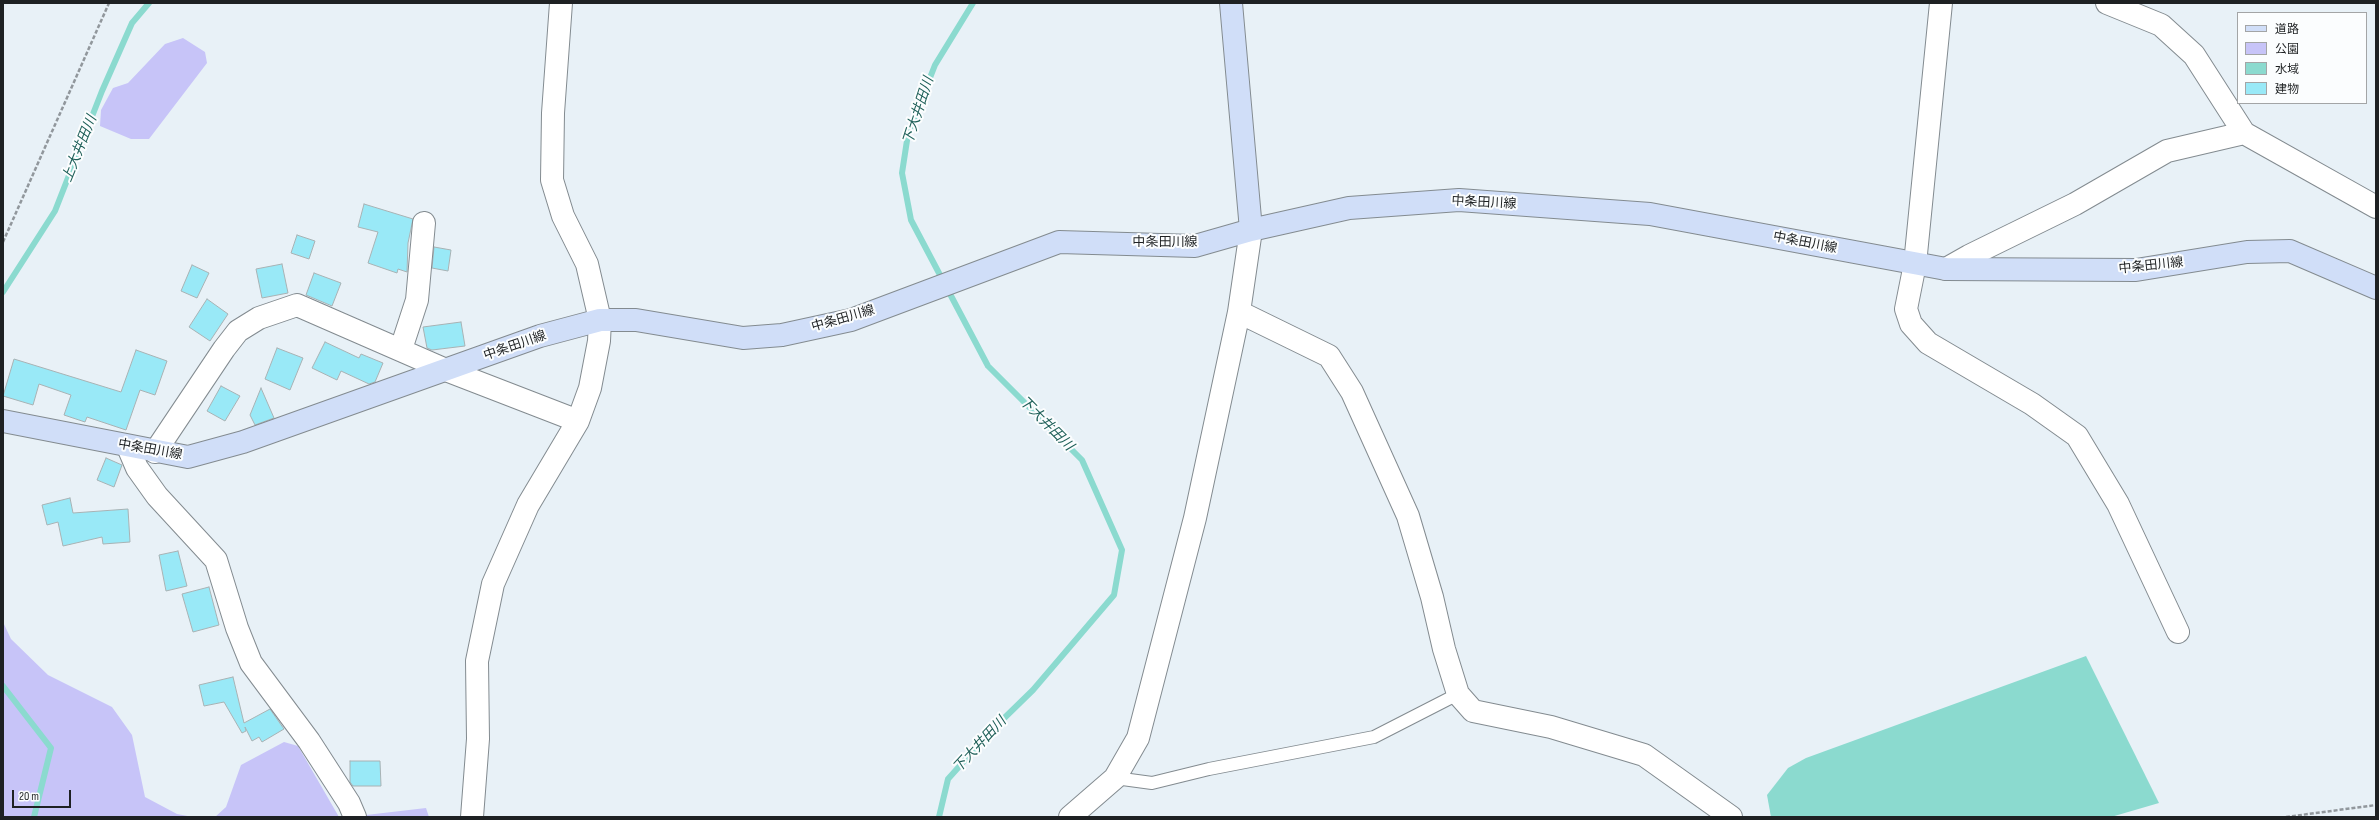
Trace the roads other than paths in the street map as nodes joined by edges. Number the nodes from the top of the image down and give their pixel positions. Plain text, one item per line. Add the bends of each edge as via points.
1 (561, 3) edge
2 (1231, 3) edge
3 (1941, 3) edge
4 (2107, 3) edge
5 (2244, 133) junction
6 (2376, 207) edge
7 (424, 223) dead end
8 (1251, 230) junction
9 (1915, 264) junction
10 (1946, 269) junction
11 (2376, 288) edge
12 (1239, 312) junction
13 (600, 320) junction
14 (401, 349) junction
15 (446, 370) junction
16 (3, 421) edge
17 (578, 421) junction
18 (128, 447) junction
19 (155, 452) junction
20 (2178, 632) dead end
21 (1458, 694) junction
22 (1115, 778) junction
23 (355, 817) edge
24 (472, 817) edge
25 (1070, 817) edge
26 (1731, 817) edge

1 - 13 street via 552,180 564,216 587,264
2 - 8 main road
3 - 9 street
4 - 5 street via 2161,25 2194,55
5 - 6 street
5 - 10 street via 2167,151 2075,204
7 - 14 street via 417,300
8 - 9 main road, 中条田川線 via 1350,208 1459,200 1650,214
8 - 12 street
8 - 13 main road, 中条田川線 via 1195,246 1059,242 851,320 782,335 743,338 636,320
9 - 10 main road, 中条田川線
9 - 20 street via 1906,309 1911,324 1928,343 2032,404 2077,436 2118,504
10 - 11 main road, 中条田川線 via 2136,270 2247,252 2290,251
12 - 21 street via 1329,356 1352,392 1408,516
12 - 22 street via 1195,518 1138,738
13 - 15 main road, 中条田川線 via 562,330
13 - 17 street via 599,341 590,388
14 - 15 street
14 - 19 street via 298,305 259,318 238,331 224,348
15 - 17 street
15 - 19 main road, 中条田川線 via 236,444 188,457
16 - 18 main road, 中条田川線
17 - 24 street via 528,505 493,584 477,661 478,739
18 - 19 main road, 中条田川線
18 - 23 street via 136,468 157,496 216,560 251,663 309,741 349,803
21 - 22 lane via 1374,737 1209,769 1152,783
21 - 26 street via 1473,711 1550,727 1644,755
22 - 25 street

